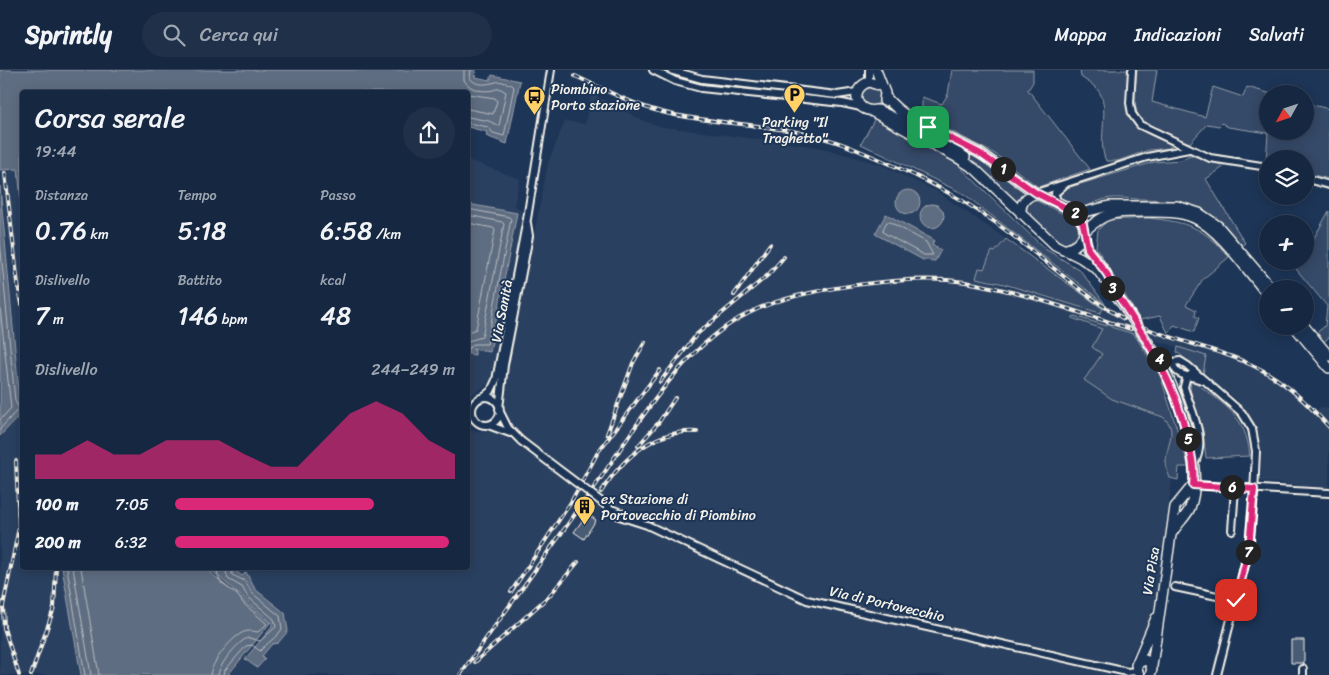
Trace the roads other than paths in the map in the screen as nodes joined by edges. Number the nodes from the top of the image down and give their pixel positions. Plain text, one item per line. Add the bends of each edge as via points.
1 (551, 70) edge
2 (653, 70) edge
3 (670, 70) edge
4 (869, 70) edge
5 (876, 70) edge
6 (1132, 70) edge
7 (869, 82) junction
8 (881, 86) junction
9 (857, 92) junction
10 (885, 96) junction
11 (861, 107) junction
12 (874, 110) junction
13 (1189, 149) junction
14 (1259, 166) edge
15 (1314, 181) edge
16 (1064, 185) junction
17 (1329, 185) edge
18 (1036, 193) junction
19 (1057, 204) junction
20 (1074, 212) junction
21 (1021, 214) junction
22 (1104, 216) junction
23 (527, 219) junction
24 (1084, 233) junction
25 (1064, 250) junction
26 (1099, 262) junction
27 (1260, 280) edge
28 (1261, 280) edge
29 (1112, 287) junction
30 (1302, 335) edge
31 (1312, 335) edge
32 (1329, 356) edge
33 (1329, 368) edge
34 (1190, 376) junction
35 (1202, 380) junction
36 (483, 397) junction
37 (500, 411) junction
38 (488, 425) junction
39 (514, 435) junction
40 (1194, 464) junction
41 (1193, 485) junction
42 (1235, 488) junction
43 (1254, 489) junction
44 (1329, 493) edge
45 (1174, 511) junction
46 (1184, 516) junction
47 (1232, 530) dead end
48 (1171, 535) junction
49 (1176, 587) dead end
50 (1236, 600) junction
51 (1159, 610) junction
52 (1138, 670) edge
53 (1153, 671) edge
54 (1217, 675) edge

1 - 23 street, Via Sanità
2 - 11 street via 675,81 701,88
3 - 9 street via 702,79 837,95
4 - 7 street
5 - 8 main road
6 - 13 street via 1130,103 1134,118 1147,129
7 - 8 main road
7 - 9 main road
8 - 10 main road
9 - 11 main road
10 - 12 main road via 883,104
10 - 18 main road via 898,111 979,153
11 - 12 main road
12 - 21 main road via 974,169
13 - 14 street via 1210,158
13 - 16 street via 1147,157
15 - 17 street
16 - 18 street
16 - 19 street via 1055,193
18 - 19 main road
18 - 21 main road via 1022,203
19 - 20 main road
20 - 24 main road via 1081,220
20 - 28 main road via 1122,205 1188,208 1218,226
21 - 25 main road
22 - 24 main road
22 - 26 main road via 1092,238 1092,249
22 - 27 main road via 1111,212 1148,212 1193,217 1218,236
23 - 36 street, Via Sanità via 496,380
23 - 37 street, Via Sanità via 529,236 502,378
24 - 25 main road via 1078,244
24 - 26 main road via 1088,249
25 - 29 main road via 1092,265
26 - 29 main road
29 - 40 main road, bridge via 1170,382
30 - 33 main road
31 - 32 main road
34 - 35 street
34 - 35 street via 1176,372 1174,361 1188,366
34 - 40 street via 1184,387 1200,441
35 - 43 street via 1235,406 1252,429 1256,451
36 - 37 street via 493,400
36 - 38 street, Via Sanità via 474,403 472,414 477,423
37 - 38 street via 495,422
37 - 39 street, Via di Portovecchio
38 - 39 street, Via di Portovecchio
39 - 52 street, Via di Portovecchio, bridge via 611,509 807,600 1128,672
40 - 41 main road
41 - 42 street
41 - 45 main road, Via Pisa via 1176,504
41 - 46 main road, Via Pisa via 1190,508
42 - 43 street
42 - 47 street
43 - 44 street
43 - 50 street via 1249,548
45 - 46 main road
45 - 48 main road, Via Pisa
46 - 48 main road, Via Pisa
48 - 51 main road, Via Pisa
49 - 50 street
50 - 54 street
51 - 52 main road, Via Pisa
51 - 53 main road, Via Pisa
52 - 53 main road, Via di Portovecchio via 1147,661

